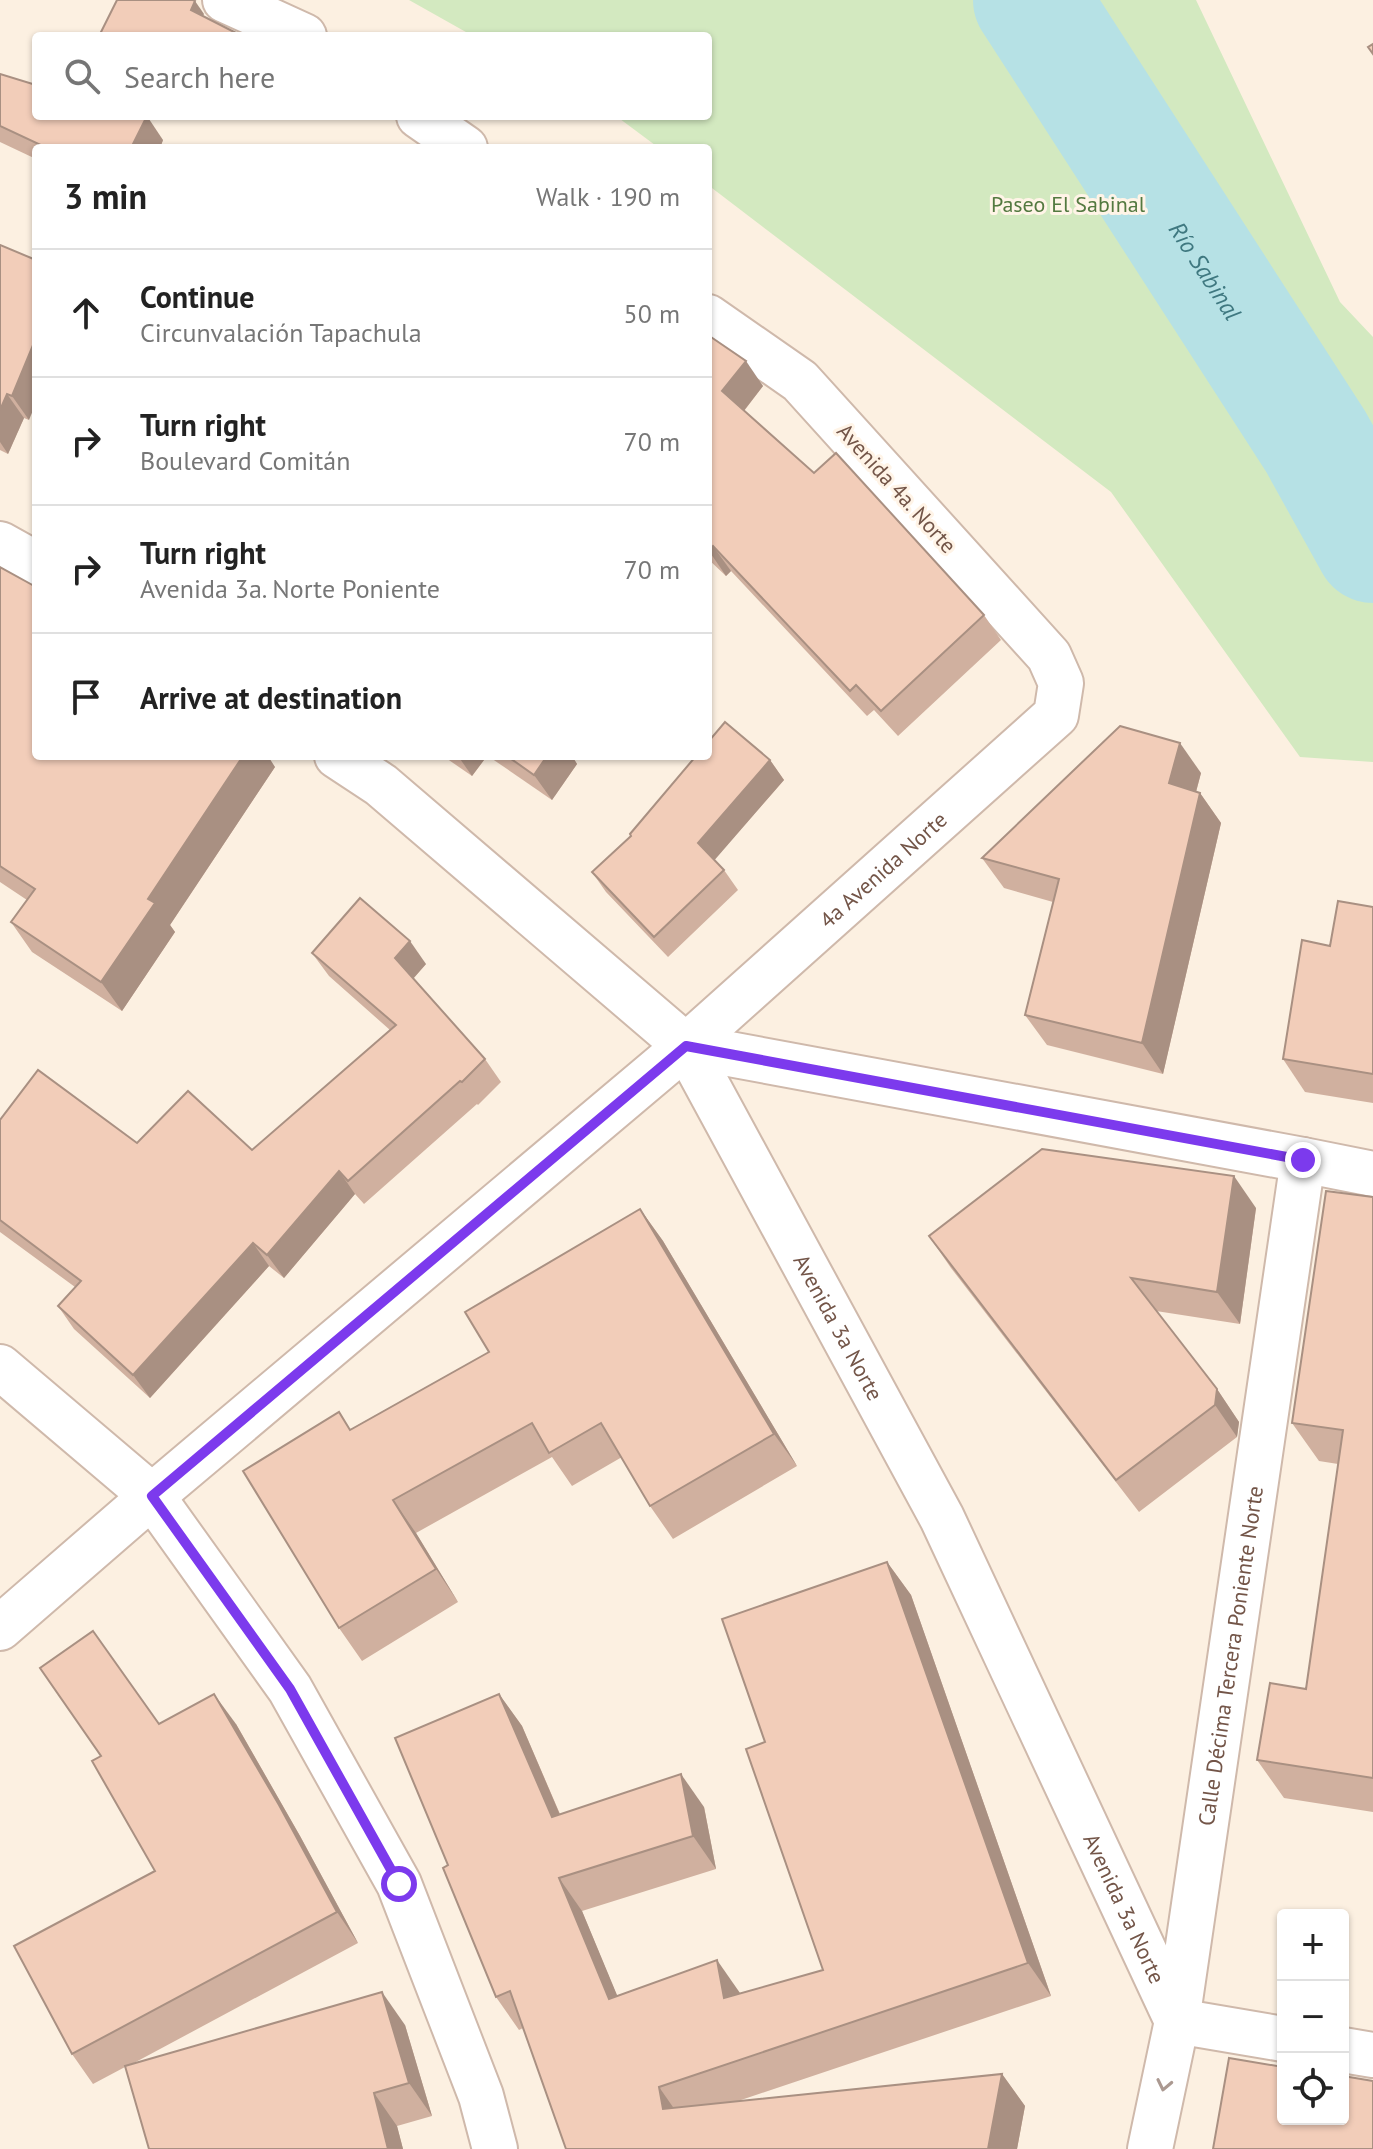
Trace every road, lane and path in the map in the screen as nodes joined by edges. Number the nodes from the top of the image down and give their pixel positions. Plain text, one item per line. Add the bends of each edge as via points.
1 (225, 0) edge
2 (295, 32) edge
3 (425, 120) edge
4 (459, 144) edge
5 (712, 320) edge
6 (0, 544) edge
7 (32, 562) edge
8 (1061, 683) joint
9 (343, 760) edge
10 (686, 1046) junction
11 (1303, 1160) junction
12 (1373, 1174) edge
13 (0, 1367) edge
14 (152, 1496) junction
15 (0, 1628) edge
16 (1177, 2021) junction
17 (1277, 2038) edge
18 (1349, 2051) edge
19 (1373, 2055) edge
20 (495, 2149) edge
21 (1150, 2149) edge

1 - 2 street
3 - 4 street
5 - 8 street, Avenida 4a. Norte via 800,381 1049,656
6 - 7 street
8 - 10 street, 4a Avenida Norte via 1056,715
9 - 10 street, Avenida 3a Norte via 381,785
10 - 11 street
10 - 14 street, 4a Avenida Norte
10 - 16 street, Avenida 3a Norte via 942,1518
11 - 12 street
11 - 16 street, Calle Décima Tercera Poniente Norte
13 - 14 street
14 - 15 street, 4a Avenida Norte
14 - 20 street via 290,1689 399,1884 481,2096
16 - 17 street
16 -> 21 street, Calle Décima Tercera Poniente Norte
18 - 19 street

